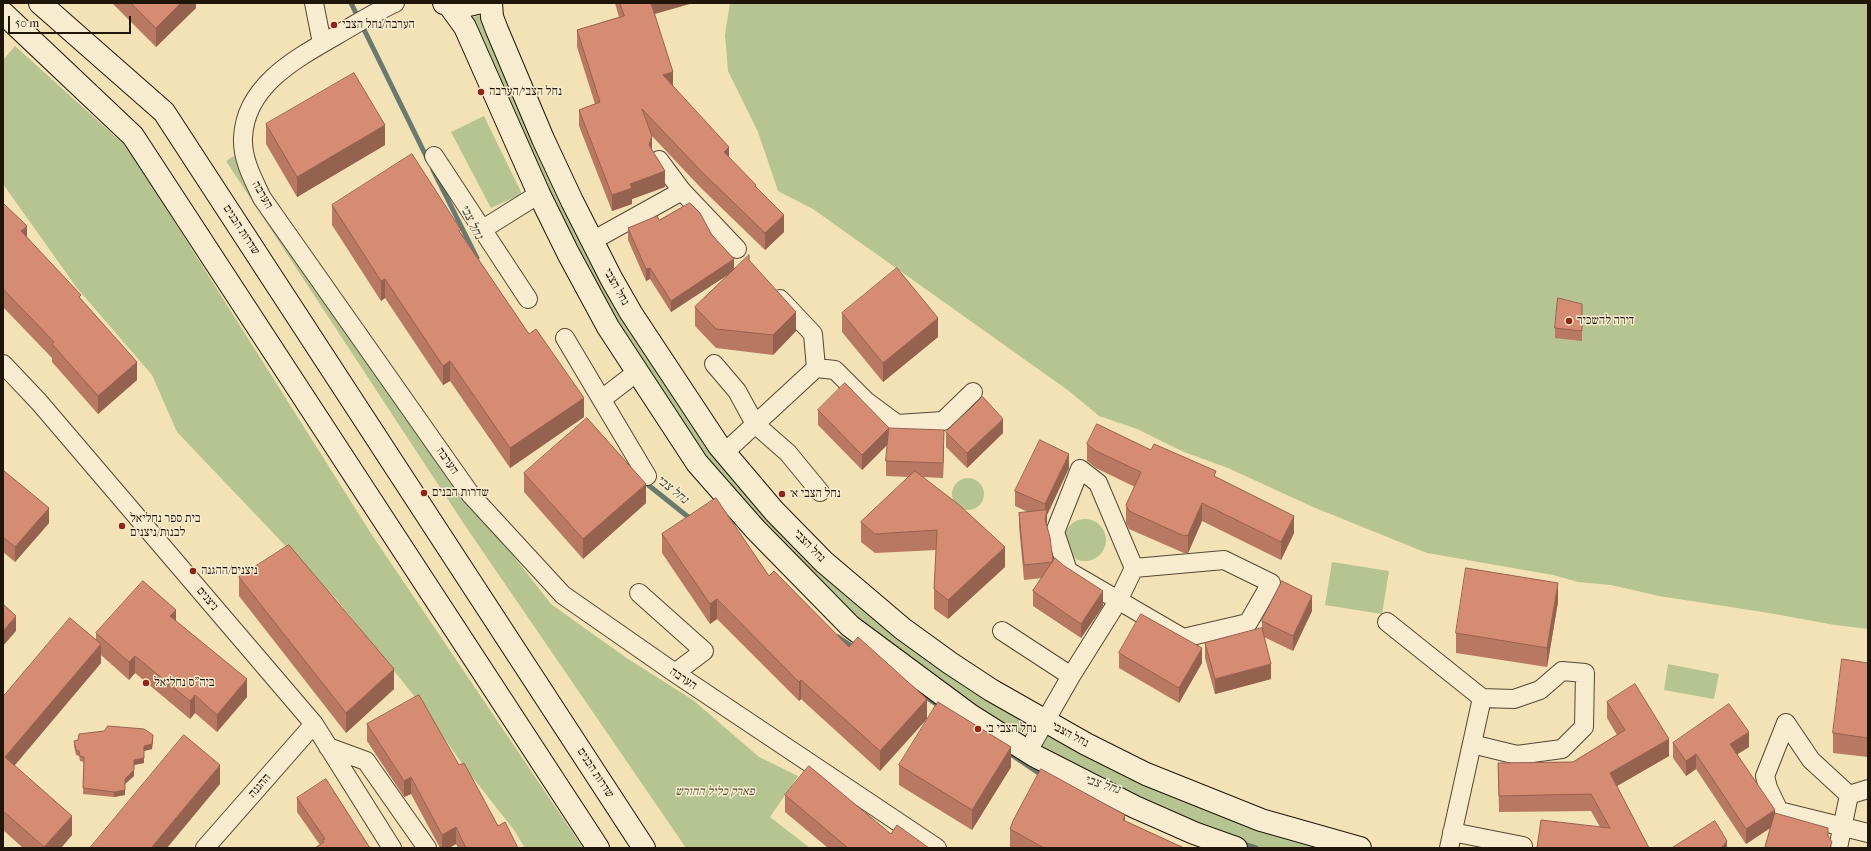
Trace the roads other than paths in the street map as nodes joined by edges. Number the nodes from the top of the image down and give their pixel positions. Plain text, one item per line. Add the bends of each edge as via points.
1 (40, 3) edge
2 (314, 3) edge
3 (408, 3) edge
4 (477, 3) edge
5 (491, 3) edge
6 (446, 4) edge
7 (388, 6) edge
8 (3, 13) edge
9 (322, 43) junction
10 (434, 156) dead end
11 (659, 160) edge
12 (682, 191) junction
13 (539, 194) junction
14 (483, 229) junction
15 (592, 241) junction
16 (737, 249) dead end
17 (770, 288) edge
18 (528, 299) dead end
19 (565, 338) dead end
20 (3, 364) edge
21 (714, 364) dead end
22 (816, 368) junction
23 (637, 372) junction
24 (973, 392) dead end
25 (602, 399) junction
26 (755, 424) junction
27 (724, 453) junction
28 (647, 476) dead end
29 (820, 492) dead end
30 (1134, 568) junction
31 (639, 593) dead end
32 (1118, 601) junction
33 (1387, 622) dead end
34 (1002, 631) dead end
35 (675, 673) junction
36 (1071, 676) junction
37 (1482, 698) junction
38 (1045, 722) junction
39 (314, 724) junction
40 (1472, 744) junction
41 (328, 747) junction
42 (1028, 751) junction
43 (1868, 789) edge
44 (1849, 795) junction
45 (1842, 827) junction
46 (1868, 833) edge
47 (1451, 840) edge
48 (1523, 846) dead end
49 (205, 848) edge
50 (392, 848) edge
51 (427, 848) edge
52 (598, 848) edge
53 (644, 848) edge
54 (937, 848) edge
55 (1236, 848) edge
56 (1360, 848) edge
57 (1838, 848) edge

1 - 53 street, שדרות הבנים via 164,112
2 - 9 street
3 - 7 street, הערבה
4 - 6 street via 460,7
5 - 15 street, נחל הצבי via 492,17 543,139
6 - 13 street via 465,27 472,41
7 - 9 street, הערבה
8 - 52 street via 133,136
9 - 35 street, הערבה via 282,69 265,85 252,104 243,138 245,160 262,198 471,495 563,595
10 - 14 street
11 - 12 street
12 - 15 street
12 - 16 street
13 - 14 street
13 - 23 street via 588,291
14 - 18 street
15 - 27 street, נחל הצבי via 652,346
17 - 22 street via 813,334
19 - 25 street
20 - 39 street, ניצנים via 39,402
21 - 26 street via 737,391
22 - 24 street via 835,370 866,401 897,424 943,421
22 - 26 street
23 - 25 street
23 - 42 street via 697,463 755,528 850,626 970,715
25 - 28 street
26 - 27 street
26 - 29 street via 788,453
27 - 38 street, נחל הצבי via 824,562 872,604 950,663
30 - 32 street
30 - 32 street via 1098,483 1080,469 1055,532 1068,571
30 - 32 street via 1224,560 1271,583 1248,623 1183,638
31 - 35 street via 704,651
32 - 36 street
33 - 37 street
34 - 36 street
35 - 54 street, הערבה
36 - 38 street
37 - 40 street
37 - 40 street via 1514,699 1540,690 1562,671 1586,673 1584,727 1562,749 1517,755
38 - 42 street
38 - 56 street, נחל הצבי via 1146,774 1202,797 1261,820
39 - 41 street, ניצנים
39 - 49 street, ההגנה
40 - 47 street
41 - 50 street, ניצנים
41 - 51 street via 366,761
42 - 55 street via 1135,807
43 - 44 street
44 - 45 street
44 - 45 street via 1810,760 1786,723 1764,776 1779,811
45 - 46 street
45 - 57 street
47 - 48 street

